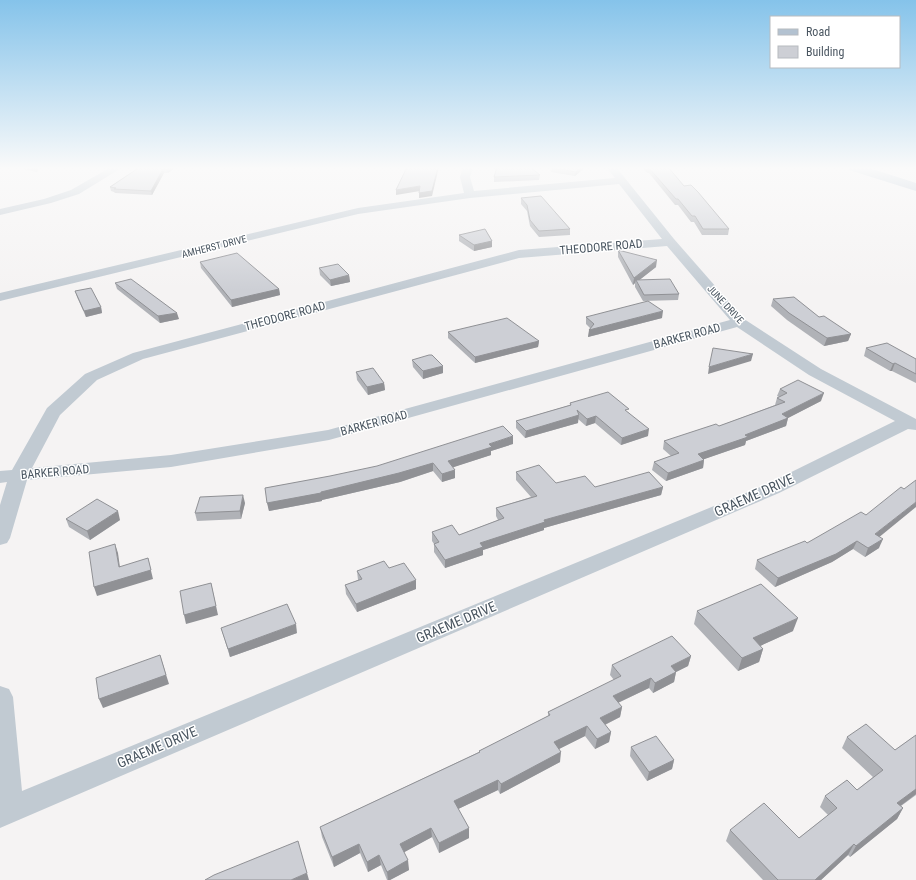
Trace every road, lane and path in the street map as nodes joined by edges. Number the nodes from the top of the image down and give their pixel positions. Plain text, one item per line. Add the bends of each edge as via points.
1 (17, 208) edge
2 (379, 208) edge
3 (642, 208) edge
4 (0, 212) edge
5 (670, 242) junction
6 (0, 297) edge
7 (739, 322) junction
8 (912, 424) edge
9 (19, 475) junction
10 (0, 477) edge
11 (0, 538) edge
12 (0, 697) edge
13 (5, 812) edge

1 - 4 street
2 - 6 street, AMHERST DRIVE
3 - 5 street, JUNE DRIVE
5 - 7 street, JUNE DRIVE
5 - 9 street, THEODORE ROAD via 519,254 138,356 91,377 53,412
7 - 8 street, JUNE DRIVE via 815,372
7 - 9 street, BARKER ROAD via 329,435 171,461
8 - 13 street, GRAEME DRIVE via 764,492
9 - 10 street, BARKER ROAD
9 - 11 street, THEODORE ROAD
12 - 13 street

